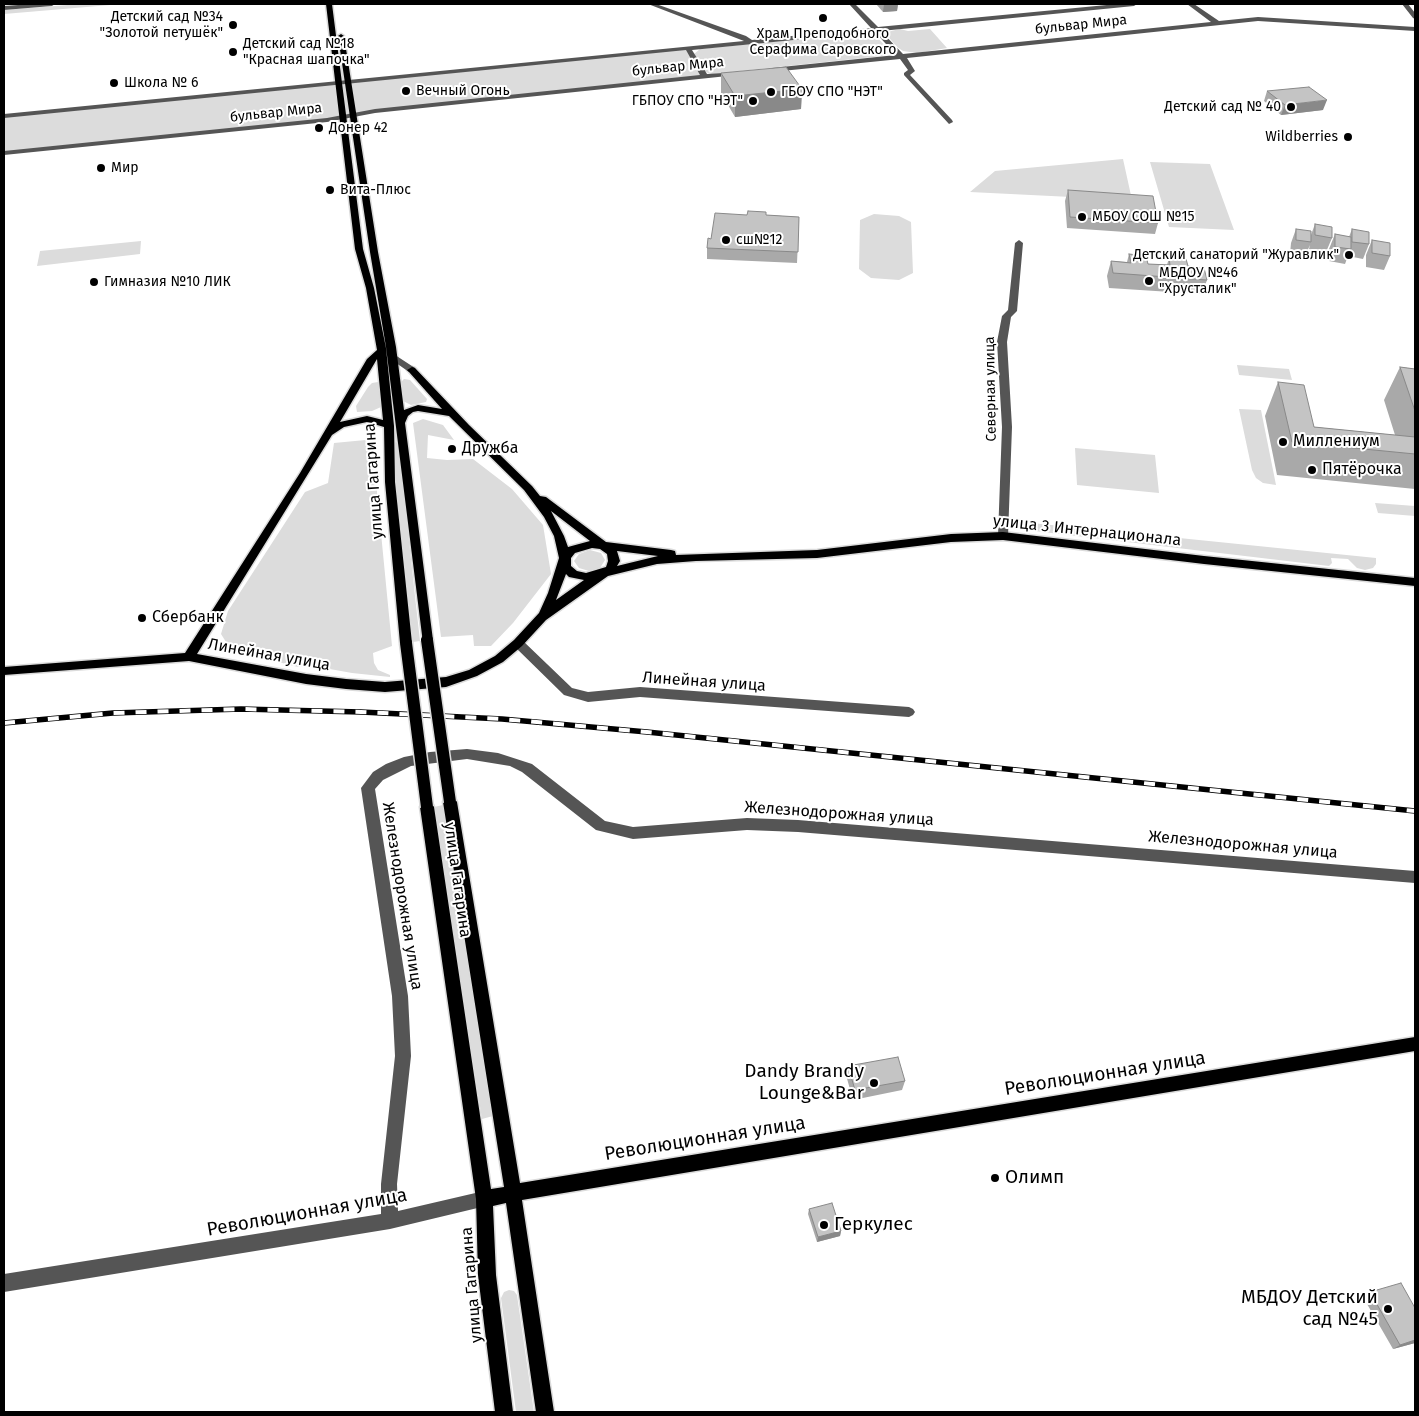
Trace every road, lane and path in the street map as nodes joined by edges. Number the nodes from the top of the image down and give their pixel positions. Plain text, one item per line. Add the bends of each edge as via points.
1 (52, 4) edge
2 (329, 4) edge
3 (337, 4) edge
4 (651, 4) edge
5 (852, 4) edge
6 (1134, 4) edge
7 (1190, 4) edge
8 (1405, 4) edge
9 (4, 8) edge
10 (1415, 17) edge
11 (1217, 23) junction
12 (1415, 29) edge
13 (876, 30) junction
14 (750, 42) junction
15 (688, 49) junction
16 (900, 55) junction
17 (766, 70) edge
18 (749, 72) edge
19 (705, 77) junction
20 (337, 82) junction
21 (347, 82) junction
22 (4, 116) edge
23 (353, 116) junction
24 (341, 118) junction
25 (949, 122) dead end
26 (4, 153) edge
27 (1019, 243) dead end
28 (386, 354) junction
29 (412, 370) joint
30 (452, 414) junction
31 (394, 425) junction
32 (328, 435) junction
33 (528, 488) junction
34 (1003, 536) junction
35 (602, 546) junction
36 (696, 557) junction
37 (565, 558) junction
38 (600, 576) junction
39 (1415, 582) edge
40 (542, 617) junction
41 (518, 643) junction
42 (189, 657) junction
43 (4, 671) edge
44 (909, 712) dead end
45 (1415, 878) edge
46 (1415, 1044) edge
47 (513, 1193) junction
48 (484, 1199) junction
49 (390, 1221) junction
50 (4, 1283) edge
51 (504, 1412) edge
52 (545, 1412) edge

1 - 9 street
2 - 20 main road, улица Гагарина
3 - 21 main road, улица Гагарина
4 - 14 street via 744,37
5 - 13 street
6 - 13 street, бульвар Мира
7 - 11 street
8 - 10 street
11 - 12 street, бульвар Мира via 1270,19
11 - 16 street, бульвар Мира
13 - 14 street, бульвар Мира
13 - 16 street
14 - 15 street, бульвар Мира
15 - 19 street
15 - 21 street, бульвар Мира
16 - 17 street, бульвар Мира
16 - 25 street via 912,71 906,74
18 - 19 street, бульвар Мира
19 - 23 street, бульвар Мира via 374,111
20 - 21 street, бульвар Мира
20 - 22 street, бульвар Мира
20 - 24 main road, улица Гагарина
21 - 23 main road, улица Гагарина
23 - 24 street, бульвар Мира
23 - 28 main road, улица Гагарина
24 - 26 street, бульвар Мира
24 - 28 main road, улица Гагарина via 359,249
27 - 34 street, Северная улица via 1012,311 1007,316 1002,342 1007,427
28 - 29 street
28 - 31 main road, улица Гагарина
28 - 32 main road, улица Гагарина via 372,359
29 - 30 main road
30 - 31 main road via 418,408 410,410
30 - 33 main road
31 - 32 main road via 355,421 341,425
31 - 47 main road, улица Гагарина, bridge
31 - 48 main road, улица Гагарина, bridge via 390,482 406,643
32 - 42 main road, улица Гагарина
33 - 35 main road
33 - 37 main road via 549,516
34 - 36 main road, улица 3 Интернационала via 951,538 817,554
34 - 39 main road, улица 3 Интернационала
35 - 36 main road, улица 3 Интернационала
35 - 37 main road via 580,546 570,550
35 - 38 main road via 612,552 614,561 610,569
36 - 38 main road, улица 3 Интернационала via 635,564
37 - 38 main road via 566,567 573,574 586,578
37 - 40 main road, Линейная улица
38 - 40 main road, Линейная улица
40 - 41 main road, Линейная улица
41 - 42 main road, Линейная улица via 473,673 446,682 385,688 306,679
41 - 44 street, Линейная улица via 568,692 588,697 640,692
42 - 43 main road, Линейная улица
45 - 49 street, Железнодорожная улица via 798,826 747,824 633,834 601,826 527,768 513,762 467,754 409,761 390,768 368,788 400,1005 403,1056 389,1184
46 - 47 main road, Революционная улица
47 - 48 main road, Революционная улица
47 - 52 main road, улица Гагарина
48 - 49 street, Революционная улица
48 - 51 main road, улица Гагарина via 487,1275
49 - 50 street, Революционная улица

